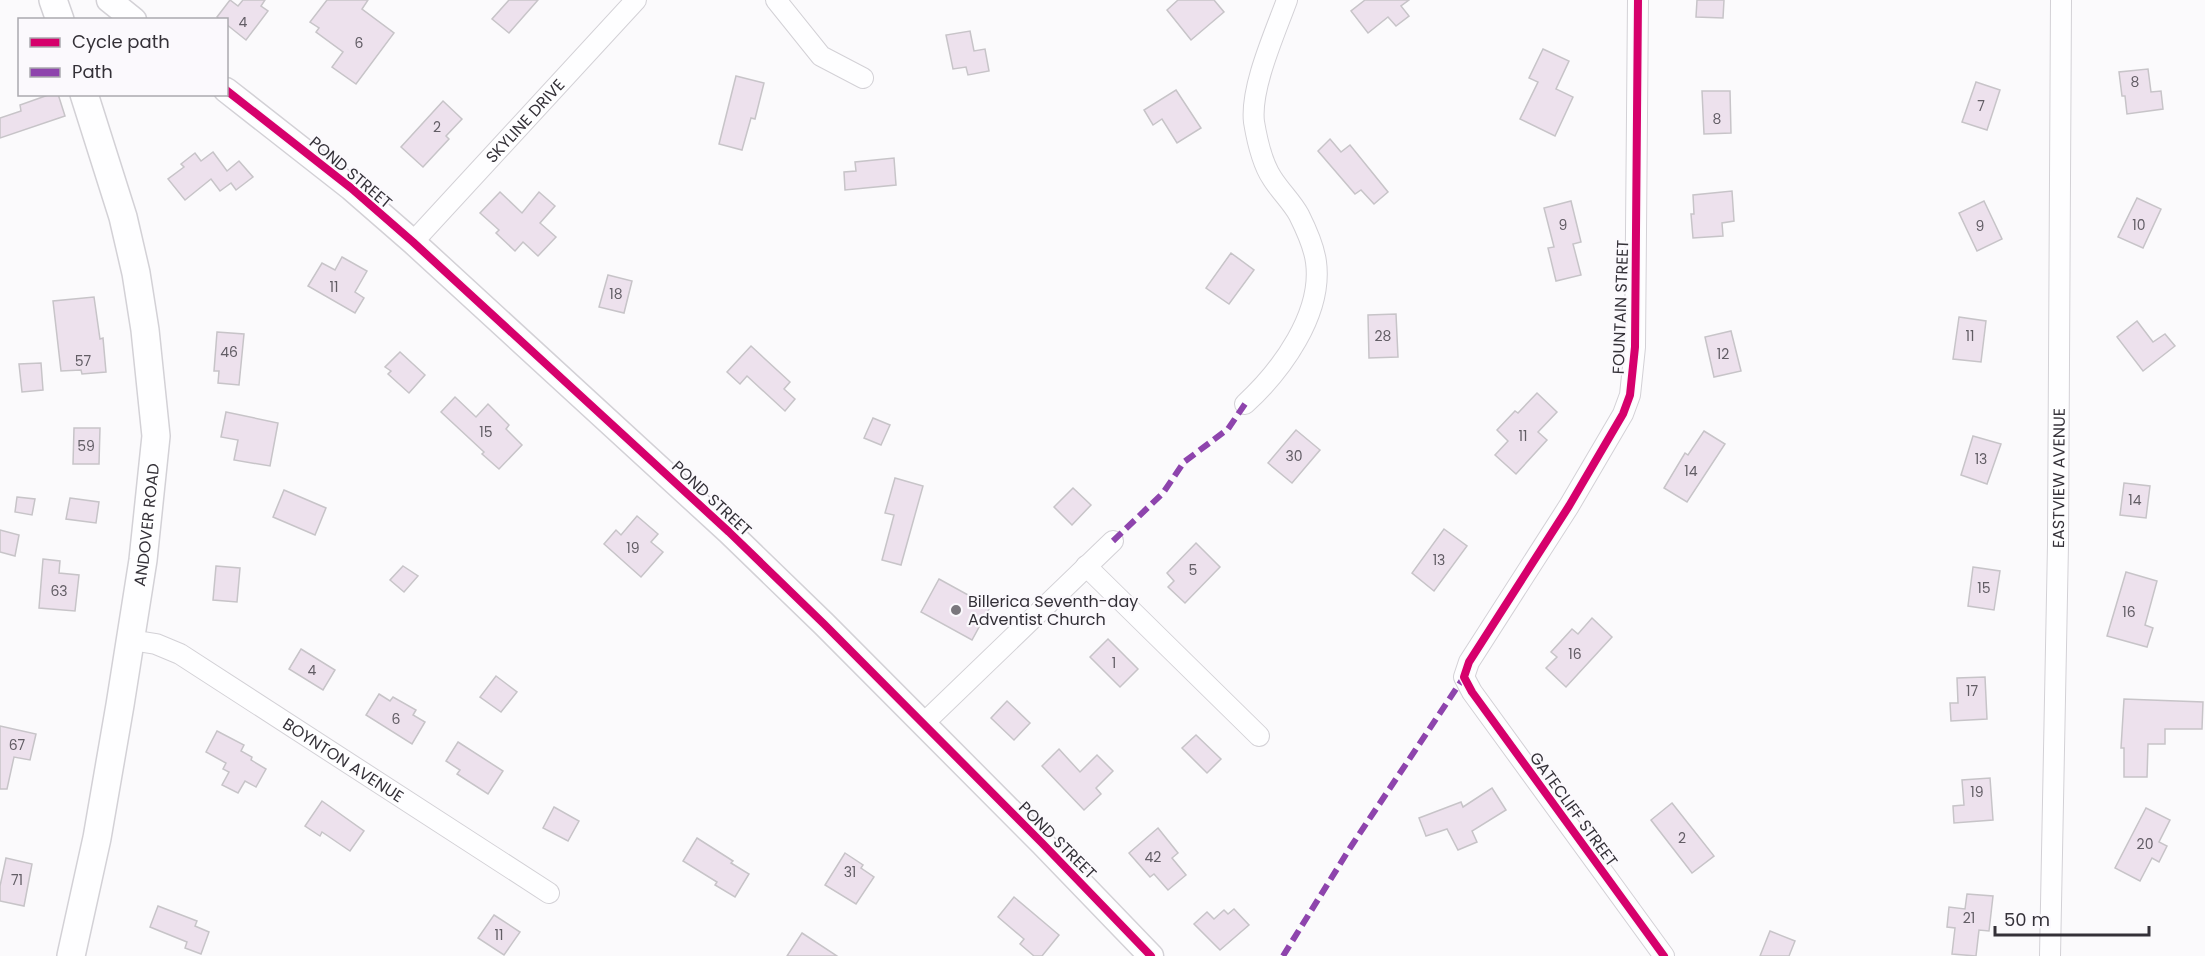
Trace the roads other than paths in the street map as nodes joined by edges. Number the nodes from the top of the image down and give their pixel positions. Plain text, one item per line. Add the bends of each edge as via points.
1 (53, 0) edge
2 (109, 0) edge
3 (636, 0) edge
4 (776, 0) edge
5 (1287, 0) edge
6 (1638, 0) edge
7 (2061, 0) edge
8 (59, 18) edge
9 (132, 18) edge
10 (863, 78) dead end
11 (228, 92) edge
12 (85, 96) edge
13 (413, 242) junction
14 (1245, 404) dead end
15 (1113, 541) dead end
16 (1086, 566) junction
17 (131, 640) junction
18 (1464, 677) joint
19 (922, 724) junction
20 (1259, 736) dead end
21 (549, 893) dead end
22 (70, 956) edge
23 (1150, 956) edge
24 (1664, 956) edge
25 (2050, 956) edge

1 - 8 main road
2 - 9 street
3 - 13 street, SKYLINE DRIVE
4 - 10 street via 827,61
5 - 14 street via 1259,76 1254,120 1259,148 1271,177 1298,213 1311,242 1316,291 1284,362
6 - 18 street, FOUNTAIN STREET via 1635,347 1630,395 1615,429 1469,662
7 - 25 street, EASTVIEW AVENUE via 2058,544
11 - 13 street, POND STREET
12 - 17 main road, ANDOVER ROAD via 123,216 136,273 152,386 156,436
13 - 19 street, POND STREET via 729,532
15 - 16 street
16 - 19 street
16 - 20 street
17 - 21 street, BOYNTON AVENUE via 180,654
17 - 22 main road, ANDOVER ROAD via 97,838
18 - 24 street, GATECLIFF STREET
19 - 23 street, POND STREET

